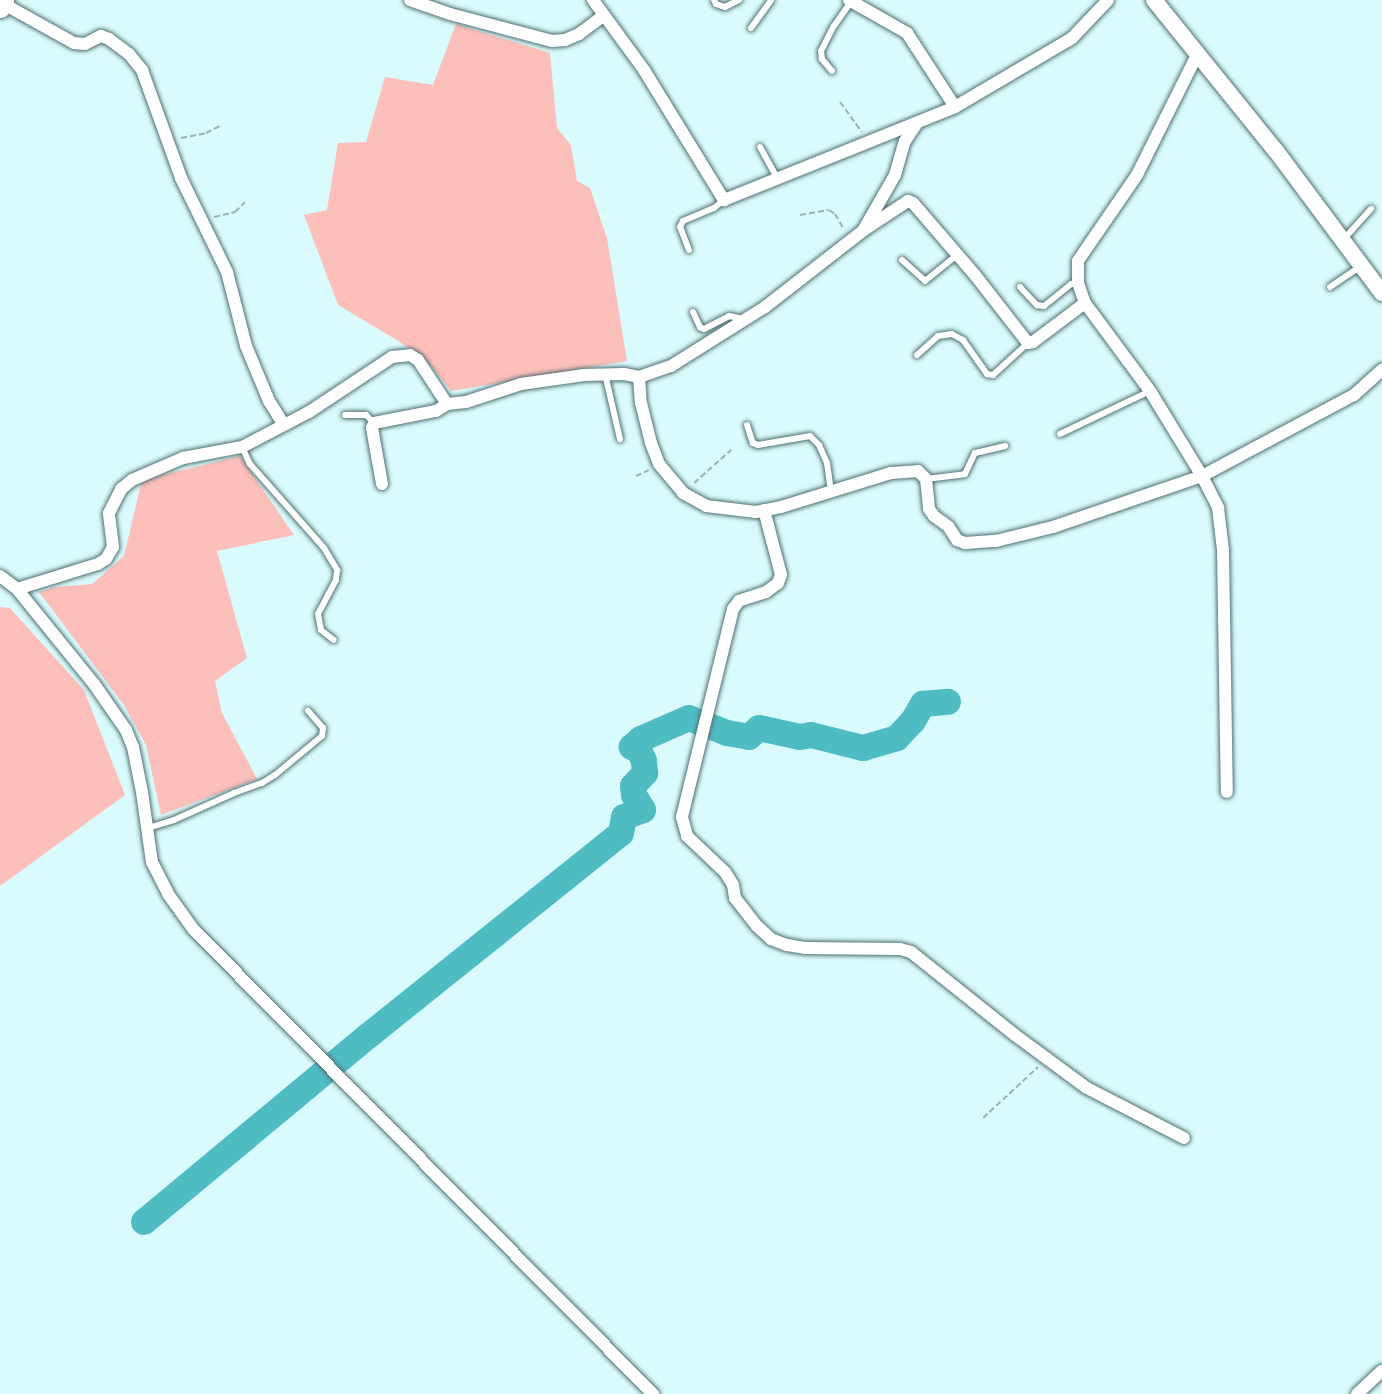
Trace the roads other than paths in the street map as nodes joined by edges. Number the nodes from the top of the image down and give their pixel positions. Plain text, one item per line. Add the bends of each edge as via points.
1 (410, 0) edge
2 (593, 0) edge
3 (714, 0) edge
4 (739, 0) edge
5 (771, 0) edge
6 (1108, 0) edge
7 (1154, 0) edge
8 (850, 1) edge
9 (2, 3) edge
10 (603, 16) junction
11 (751, 28) dead end
12 (1197, 55) junction
13 (832, 71) dead end
14 (955, 107) junction
15 (918, 122) junction
16 (760, 147) dead end
17 (778, 178) junction
18 (724, 200) junction
19 (1371, 209) dead end
20 (864, 230) junction
21 (1342, 240) junction
22 (689, 250) dead end
23 (957, 255) junction
24 (902, 260) dead end
25 (1361, 266) junction
26 (1078, 284) junction
27 (1020, 287) dead end
28 (1330, 287) dead end
29 (1382, 293) edge
30 (1085, 303) junction
31 (693, 312) dead end
32 (745, 319) junction
33 (1028, 342) junction
34 (917, 355) dead end
35 (1382, 370) edge
36 (604, 374) junction
37 (639, 377) junction
38 (1150, 391) junction
39 (447, 404) junction
40 (345, 415) dead end
41 (374, 423) junction
42 (284, 425) junction
43 (747, 425) dead end
44 (1060, 434) dead end
45 (620, 439) dead end
46 (1005, 446) dead end
47 (242, 447) junction
48 (1202, 476) junction
49 (926, 479) junction
50 (382, 484) dead end
51 (831, 492) junction
52 (764, 510) junction
53 (0, 576) edge
54 (17, 589) junction
55 (334, 640) dead end
56 (308, 711) dead end
57 (1227, 792) dead end
58 (148, 828) junction
59 (1184, 1138) dead end
60 (1382, 1371) edge
61 (653, 1394) edge
62 (1357, 1394) edge

1 - 10 street via 552,41 579,34
2 - 10 street
3 - 4 lane via 725,7
5 - 11 lane
6 - 14 street via 1072,38
7 - 12 street
8 - 13 lane via 821,51 822,60
8 - 14 street via 907,33
9 - 42 street via 74,43 85,44 101,36 129,54 147,79 181,178 227,272 246,346 269,401
10 - 18 street via 644,70
12 - 21 street
12 - 26 street via 1137,175 1078,261
14 - 15 street
15 - 17 street
15 - 20 street via 904,141 895,175
16 - 17 lane
17 - 18 street
18 - 22 lane via 683,221 680,227
19 - 21 lane
20 - 23 street via 908,201
20 - 32 street
21 - 25 street
23 - 24 lane via 925,281
23 - 33 street
25 - 28 lane
25 - 29 street
26 - 27 lane via 1071,284 1044,306 1037,305
26 - 30 street
30 - 33 street
30 - 38 street
31 - 32 lane via 704,329 729,316
32 - 37 street via 671,366
33 - 34 lane via 993,375 987,374 963,340 952,334 938,336
35 - 48 street via 1354,395
36 - 37 street
36 - 39 street via 521,384 466,402
36 - 45 lane
37 - 52 street via 651,443 659,464 683,493 706,506
38 - 44 lane
38 - 48 street
39 - 41 street via 436,411
39 - 42 street via 418,360 400,355
40 - 41 lane via 366,416
41 - 50 street
42 - 47 street
43 - 51 lane via 753,443 758,445 810,436 827,463
46 - 49 lane via 975,453 965,474
47 - 54 street via 183,458 132,480 121,489 109,513 113,547 106,560
47 - 55 lane via 250,464 324,548 337,570 336,580 318,614 321,630
48 - 49 street via 1053,527 1007,539 965,543 957,540 929,509
48 - 57 street via 1218,508 1223,550
49 - 51 street via 918,471 905,471
51 - 52 street
52 - 59 street via 781,575 778,583 766,592 739,601 733,609 682,818 687,836 725,872 735,898 771,939 805,948 911,952 1046,1058 1115,1104
53 - 54 street
54 - 58 street via 126,730 133,747
56 - 58 lane via 323,728 322,736 274,775
58 - 61 street via 152,862 168,894 194,930
60 - 62 street

